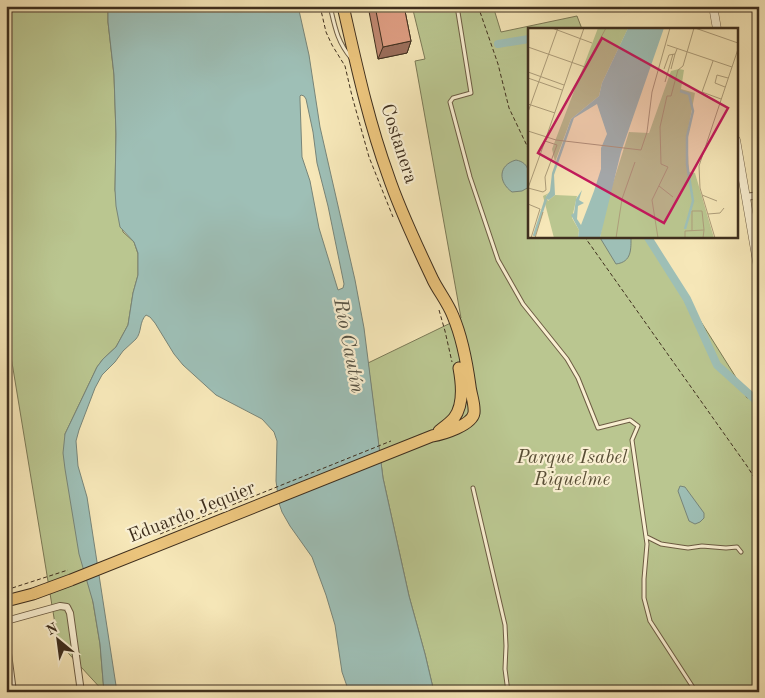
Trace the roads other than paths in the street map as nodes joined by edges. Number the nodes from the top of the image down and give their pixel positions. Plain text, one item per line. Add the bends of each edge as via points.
1 (330, 6) edge
2 (343, 6) edge
3 (457, 6) edge
4 (713, 6) edge
5 (716, 28) edge
6 (356, 65) junction
7 (6, 124) edge
8 (738, 152) edge
9 (6, 158) edge
10 (759, 196) edge
11 (746, 198) junction
12 (759, 273) edge
13 (437, 287) junction
14 (432, 436) junction
15 (388, 448) joint
16 (474, 488) dead end
17 (646, 537) junction
18 (741, 552) dead end
19 (6, 601) edge
20 (6, 621) edge
21 (6, 638) edge
22 (13, 692) edge
23 (81, 692) edge
24 (508, 692) edge
25 (696, 692) edge

1 - 6 lane via 343,49
2 - 6 highway, Costanera
3 - 17 lane via 471,93 450,102 470,177 498,260 523,304 567,359 598,428 630,420 638,426 632,440
4 - 5 street
6 - 13 highway, Costanera via 389,178
7 - 9 lane
8 - 11 street
10 - 11 street
11 - 12 street
13 - 14 highway, Costanera via 462,388 454,418
13 - 14 highway, Costanera via 457,328 474,414 463,425
14 - 15 highway, Costanera
15 - 19 highway, Eduardo Jequier via 72,574 33,594
16 - 24 lane via 505,625
17 - 18 lane via 661,544 688,548 737,547
17 - 25 lane via 644,598 650,621
20 - 23 street via 60,606 67,608
21 - 22 street

